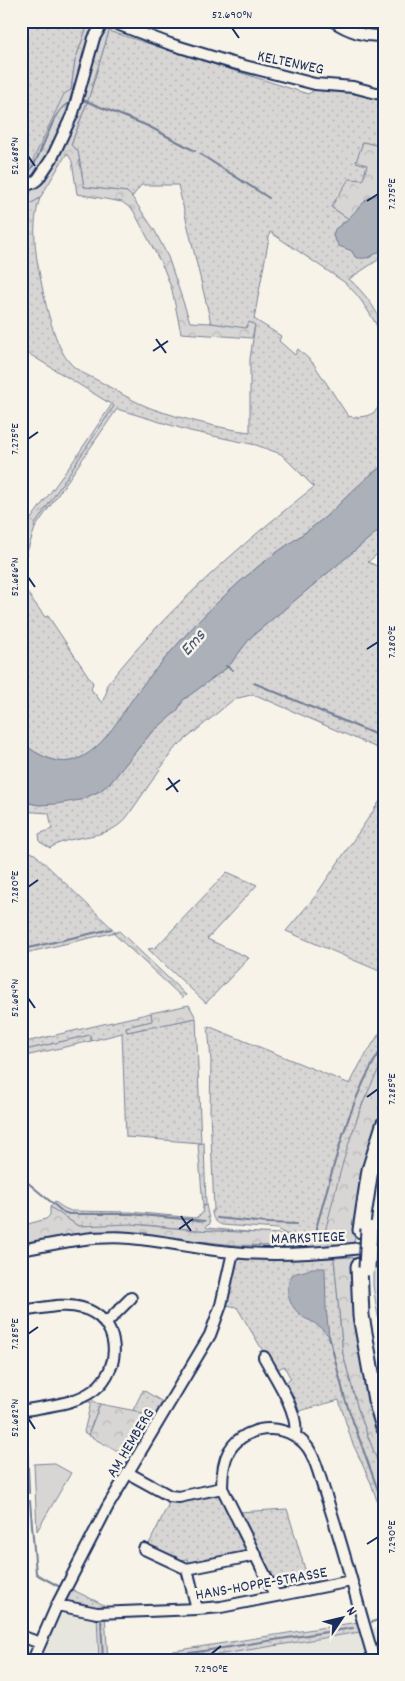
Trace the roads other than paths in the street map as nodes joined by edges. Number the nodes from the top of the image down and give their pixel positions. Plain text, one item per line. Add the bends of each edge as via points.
1 (104, 21) edge
2 (109, 21) edge
3 (333, 21) edge
4 (384, 34) edge
5 (384, 95) edge
6 (21, 186) edge
7 (384, 1125) edge
8 (384, 1154) edge
9 (365, 1229) junction
10 (384, 1245) edge
11 (21, 1250) edge
12 (233, 1252) junction
13 (363, 1267) junction
14 (131, 1298) dead end
15 (21, 1311) edge
16 (105, 1324) junction
17 (264, 1357) dead end
18 (384, 1396) edge
19 (21, 1411) edge
20 (384, 1427) edge
21 (295, 1434) junction
22 (128, 1473) junction
23 (222, 1488) junction
24 (144, 1549) dead end
25 (256, 1555) junction
26 (187, 1569) junction
27 (351, 1581) junction
28 (276, 1595) junction
29 (57, 1605) junction
30 (197, 1609) junction
31 (21, 1636) edge
32 (40, 1643) junction
33 (373, 1656) dead end
34 (34, 1660) edge

1 - 6 street via 94,38 73,113 52,158 38,179
2 - 5 street, KELTENWEG via 229,62 315,84 353,87
3 - 4 street via 352,31
7 - 9 highway via 370,1170
8 - 9 highway
9 - 13 highway
10 - 12 street, MARKSTIEGE via 322,1254
11 - 12 street, MARKSTIEGE via 74,1240 130,1238
12 - 22 street, AM HEMBERG via 224,1297 210,1335
13 - 18 highway via 374,1355
13 - 20 highway via 361,1316
14 - 16 street
15 - 16 street via 68,1305 87,1309
16 - 19 street via 115,1350 114,1360 103,1381 77,1399
17 - 21 street via 293,1412 297,1425
21 - 23 street via 280,1429 266,1430 250,1433 238,1441 224,1464
21 - 27 street via 311,1452 335,1520
22 - 23 street via 170,1496 180,1497
22 - 29 street, AM HEMBERG
23 - 25 street
24 - 26 street
25 - 26 street
25 - 28 street
26 - 30 street
27 - 28 street, HANS-HOPPE-STRASSE
27 - 33 street
28 - 30 street, HANS-HOPPE-STRASSE
29 - 30 street, HANS-HOPPE-STRASSE via 97,1612
29 - 32 street, AM HEMBERG
31 - 32 street
32 - 34 street, AM HEMBERG

